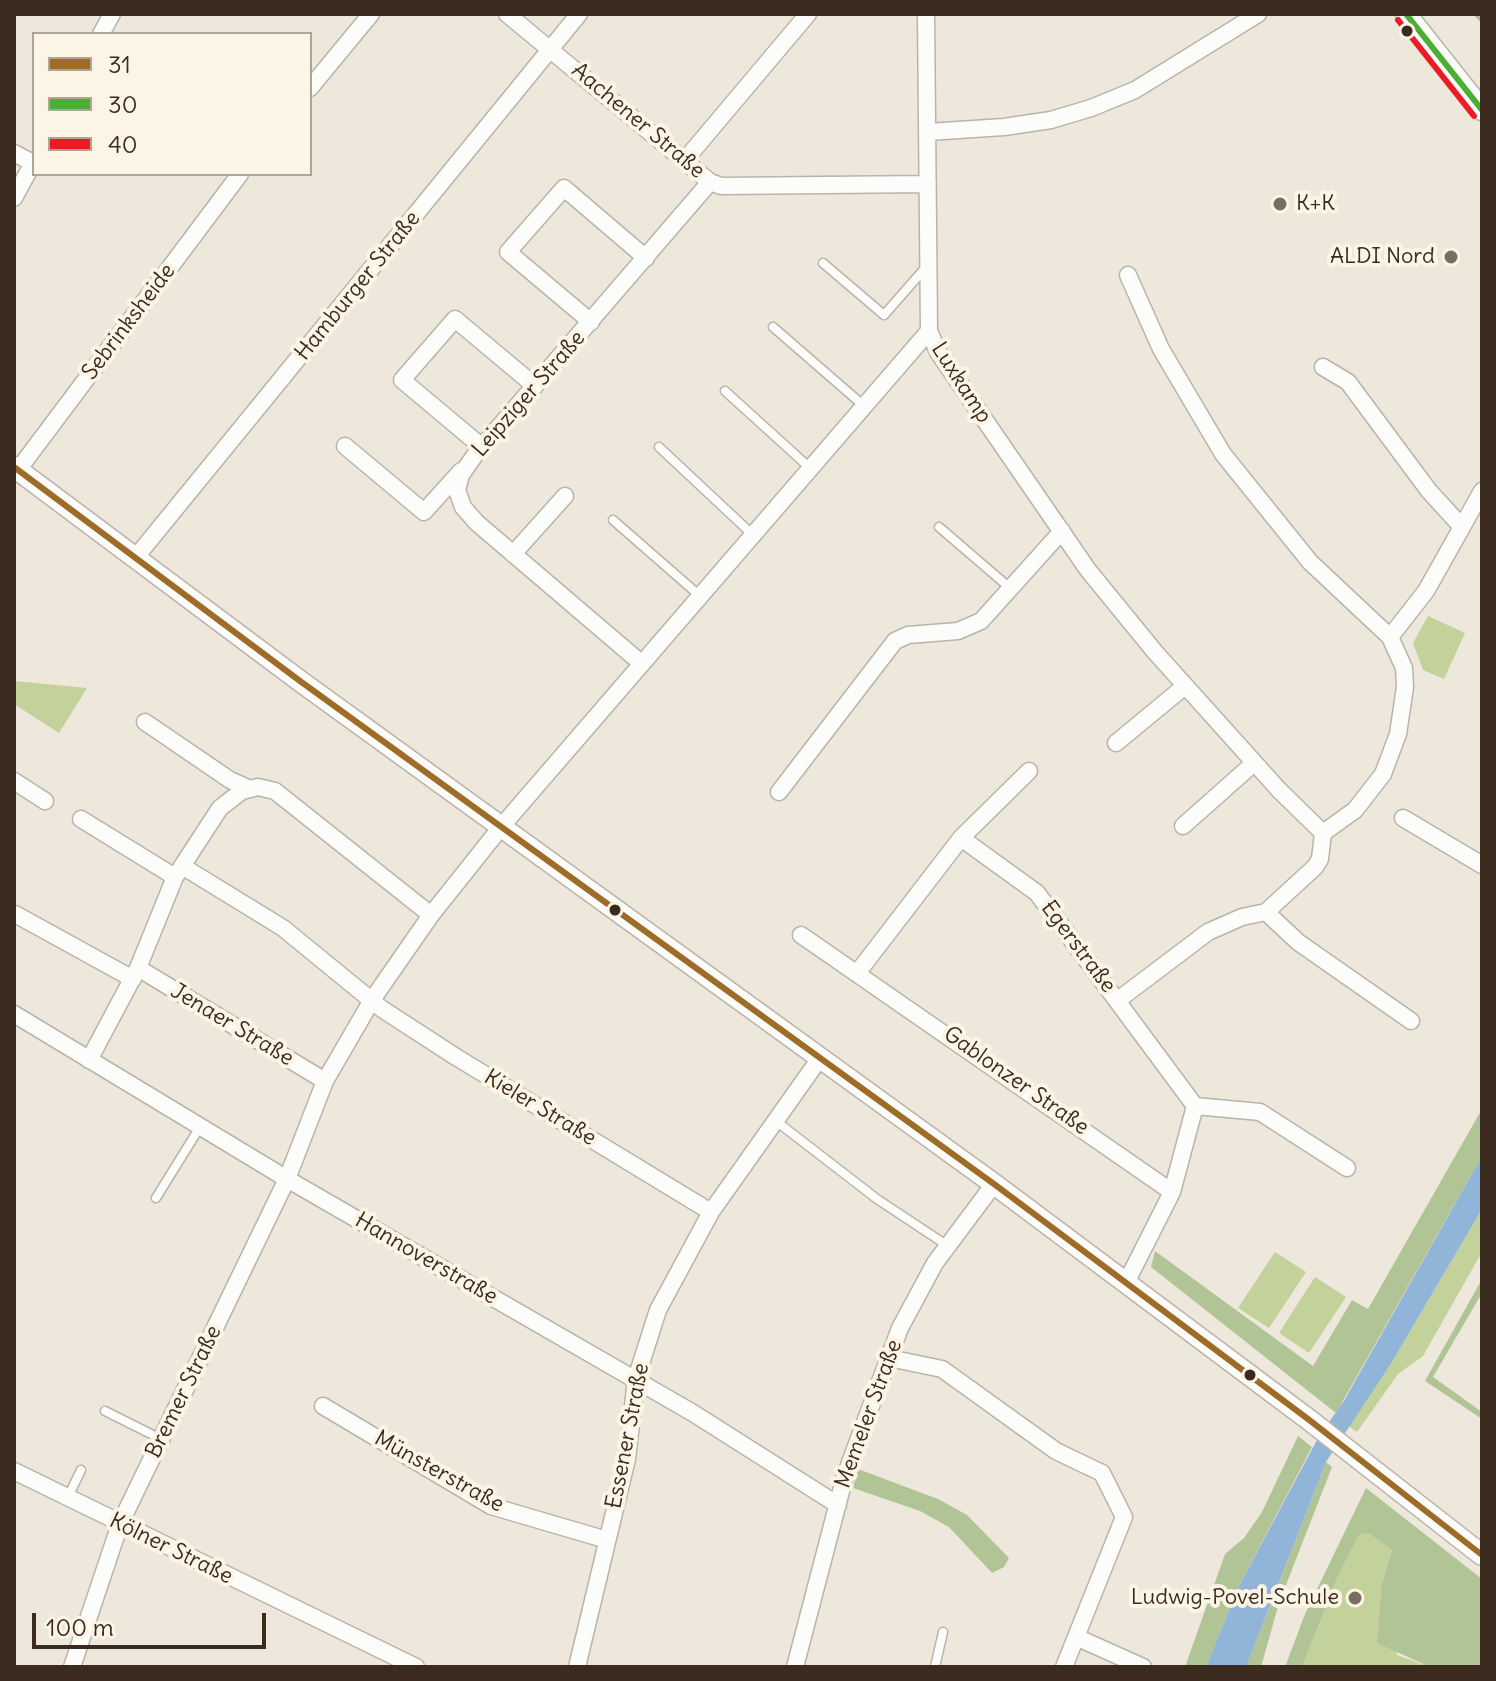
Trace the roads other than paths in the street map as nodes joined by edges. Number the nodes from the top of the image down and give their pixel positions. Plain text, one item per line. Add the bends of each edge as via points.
1 (112, 14) edge
2 (371, 14) edge
3 (507, 14) edge
4 (579, 14) edge
5 (808, 14) edge
6 (926, 14) edge
7 (1258, 14) edge
8 (1406, 14) edge
9 (102, 32) edge
10 (551, 49) junction
11 (312, 86) edge
12 (1482, 110) edge
13 (928, 132) junction
14 (685, 160) junction
15 (32, 164) edge
16 (238, 176) edge
17 (710, 182) junction
18 (928, 184) junction
19 (14, 198) edge
20 (646, 258) junction
21 (823, 263) dead end
22 (930, 263) junction
23 (1128, 275) dead end
24 (591, 322) junction
25 (773, 327) dead end
26 (929, 331) junction
27 (1323, 367) dead end
28 (535, 386) junction
29 (725, 391) dead end
30 (864, 406) junction
31 (345, 446) dead end
32 (659, 447) dead end
33 (479, 451) junction
34 (811, 468) junction
35 (16, 469) edge
36 (1482, 491) edge
37 (565, 496) dead end
38 (613, 520) dead end
39 (939, 527) dead end
40 (1462, 527) junction
41 (1062, 531) junction
42 (753, 535) junction
43 (513, 554) junction
44 (136, 557) junction
45 (1010, 589) junction
46 (700, 596) junction
47 (1390, 637) junction
48 (641, 663) junction
49 (1185, 686) junction
50 (145, 722) dead end
51 (1116, 743) dead end
52 (1254, 763) junction
53 (1029, 771) dead end
54 (14, 781) edge
55 (250, 789) junction
56 (779, 792) dead end
57 (45, 801) dead end
58 (1403, 818) dead end
59 (81, 819) dead end
60 (1183, 826) dead end
61 (501, 827) junction
62 (1323, 833) junction
63 (961, 838) junction
64 (1482, 865) edge
65 (178, 871) junction
66 (1266, 912) junction
67 (15, 914) edge
68 (431, 915) junction
69 (801, 935) dead end
70 (858, 972) junction
71 (136, 974) junction
72 (372, 1000) junction
73 (1118, 1000) junction
74 (14, 1014) edge
75 (1411, 1021) dead end
76 (820, 1058) junction
77 (89, 1060) junction
78 (325, 1081) junction
79 (1195, 1106) junction
80 (775, 1121) junction
81 (201, 1126) junction
82 (1347, 1168) dead end
83 (287, 1179) junction
84 (994, 1184) junction
85 (1172, 1192) junction
86 (156, 1198) dead end
87 (711, 1212) junction
88 (948, 1246) junction
89 (1126, 1283) junction
90 (889, 1358) junction
91 (636, 1379) junction
92 (323, 1406) dead end
93 (105, 1411) dead end
94 (161, 1439) junction
95 (81, 1470) dead end
96 (14, 1471) edge
97 (67, 1500) junction
98 (838, 1505) junction
99 (120, 1524) junction
100 (607, 1540) junction
101 (1482, 1555) edge
102 (943, 1632) dead end
103 (1076, 1637) junction
104 (72, 1667) edge
105 (416, 1667) edge
106 (577, 1667) edge
107 (795, 1667) edge
108 (935, 1667) edge
109 (1064, 1667) edge
110 (1143, 1667) edge

1 - 9 street
2 - 11 street
3 - 10 street, Aachener Straße
4 - 10 street, Hamburger Straße
5 - 14 street
6 - 13 street, Luxkamp
7 - 13 street via 1135,90 1091,108 1004,127
8 - 12 street
10 - 14 street, Aachener Straße
10 - 44 street, Hamburger Straße
13 - 18 street, Luxkamp
14 - 17 street, Aachener Straße
15 - 19 street
16 - 35 street, Sebrinksheide
17 - 18 street, Aachener Straße via 734,187
17 - 20 street, Leipziger Straße
18 - 22 street, Luxkamp
20 - 24 street, Leipziger Straße
20 - 24 street via 564,188 508,252
21 - 22 lane via 884,315
22 - 26 street, Luxkamp
23 - 47 street via 1161,349 1223,454 1310,562
24 - 28 street, Leipziger Straße
25 - 30 lane
26 - 30 street, Bremer Straße
26 - 41 street, Luxkamp via 938,352
27 - 40 street via 1348,382
28 - 33 street, Leipziger Straße
28 - 33 street via 455,319 402,380
29 - 34 lane
30 - 34 street, Bremer Straße
31 - 33 street via 424,512
32 - 42 lane
33 - 43 street, Leipziger Straße via 457,490 463,507
34 - 42 street, Bremer Straße
35 - 44 street
36 - 40 street
37 - 43 street
38 - 46 lane
39 - 45 lane
40 - 47 street via 1426,591
41 - 45 street
41 - 49 street, Luxkamp
42 - 46 street, Bremer Straße
43 - 48 street, Leipziger Straße
44 - 61 street
45 - 56 street via 969,627 895,641
46 - 48 street, Bremer Straße
47 - 62 street via 1404,668 1398,734 1383,774 1366,798
48 - 61 street, Bremer Straße
49 - 51 street
49 - 52 street, Luxkamp
50 - 55 street
52 - 60 street
52 - 62 street, Luxkamp
53 - 63 street
54 - 57 street
55 - 65 street via 225,803
55 - 68 street via 275,791
58 - 64 street
59 - 65 street, Kieler Straße
61 - 68 street, Bremer Straße
61 - 76 street
62 - 66 street via 1315,867
63 - 70 street
63 - 73 street, Egerstraße via 1037,893
65 - 71 street
65 - 72 street, Kieler Straße via 283,928
66 - 73 street, Egerstraße via 1208,932
66 - 75 street via 1287,933
67 - 71 street, Jenaer Straße
68 - 72 street, Bremer Straße
69 - 70 street, Gablonzer Straße
70 - 85 street, Gablonzer Straße
71 - 77 street
71 - 78 street, Jenaer Straße
72 - 78 street, Bremer Straße
72 - 87 street, Kieler Straße
73 - 79 street, Egerstraße
74 - 77 street, Hannoverstraße
76 - 80 street, Essener Straße
76 - 84 street
77 - 81 street, Hannoverstraße
78 - 83 street, Bremer Straße
79 - 82 street via 1260,1112
79 - 85 street
80 - 87 street, Essener Straße
80 - 88 lane
81 - 83 street, Hannoverstraße
81 - 86 lane
83 - 91 street, Hannoverstraße
83 - 94 street, Bremer Straße
84 - 88 street, Memeler Straße
84 - 89 street
85 - 89 street
87 - 91 street, Essener Straße via 658,1310
88 - 90 street, Memeler Straße via 900,1328
89 - 101 street
90 - 98 street, Memeler Straße
90 - 103 street via 942,1369 1056,1451 1102,1473 1124,1517
91 - 98 street, Hannoverstraße
91 - 100 street, Essener Straße via 627,1459
92 - 100 street, Münsterstraße via 491,1506
93 - 94 lane
94 - 99 street, Bremer Straße
95 - 97 lane
96 - 97 street, Kölner Straße
97 - 99 street, Kölner Straße
98 - 107 street, Memeler Straße
99 - 104 street, Bremer Straße
99 - 105 street, Kölner Straße
100 - 106 street, Essener Straße
102 - 108 lane
103 - 109 street
103 - 110 street

